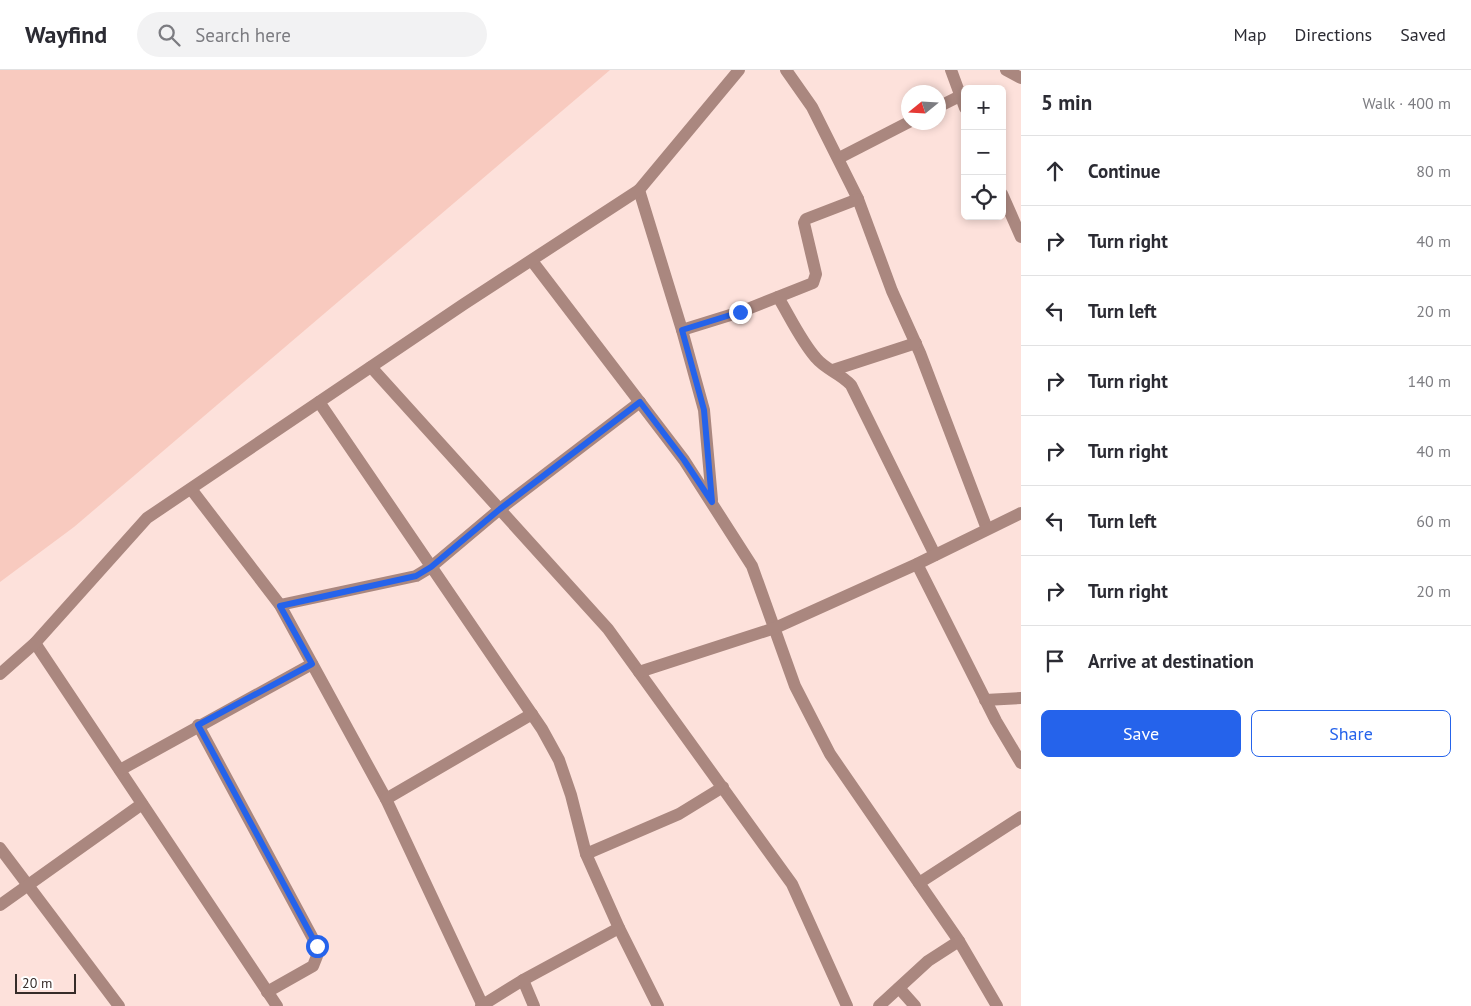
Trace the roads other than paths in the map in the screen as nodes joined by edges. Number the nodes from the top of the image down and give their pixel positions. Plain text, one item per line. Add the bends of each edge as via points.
1 (739, 70) edge
2 (786, 70) edge
3 (951, 70) edge
4 (1006, 70) edge
5 (1021, 78) edge
6 (961, 99) edge
7 (961, 102) edge
8 (946, 105) edge
9 (901, 126) edge
10 (839, 158) junction
11 (639, 190) junction
12 (858, 199) junction
13 (1006, 203) edge
14 (1021, 237) edge
15 (532, 261) junction
16 (778, 297) junction
17 (682, 330) junction
18 (916, 343) junction
19 (371, 367) junction
20 (833, 370) junction
21 (319, 402) junction
22 (640, 402) junction
23 (191, 489) junction
24 (712, 502) junction
25 (500, 509) junction
26 (1021, 513) edge
27 (987, 529) junction
28 (935, 555) junction
29 (917, 564) junction
30 (431, 567) junction
31 (280, 606) junction
32 (775, 628) junction
33 (35, 643) junction
34 (312, 664) junction
35 (639, 672) junction
36 (0, 674) edge
37 (1021, 698) edge
38 (985, 700) junction
39 (532, 714) junction
40 (198, 725) junction
41 (1021, 763) edge
42 (120, 770) junction
43 (722, 787) junction
44 (386, 799) junction
45 (142, 804) junction
46 (1021, 817) edge
47 (0, 848) edge
48 (586, 854) junction
49 (919, 884) junction
50 (28, 885) junction
51 (0, 905) edge
52 (619, 928) junction
53 (959, 941) junction
54 (523, 980) junction
55 (899, 988) junction
56 (267, 992) junction
57 (843, 1005) edge
58 (119, 1006) edge
59 (276, 1006) edge
60 (482, 1006) edge
61 (534, 1006) edge
62 (658, 1006) edge
63 (879, 1006) edge
64 (915, 1006) edge
65 (997, 1006) edge

1 - 11 street
2 - 10 street via 812,107
3 - 6 street
4 - 5 street
7 - 8 street
9 - 10 street
10 - 12 street
11 - 15 street
11 - 17 street
12 - 16 street via 806,218 804,223 816,279
12 - 18 street via 892,291
13 - 14 street
15 - 19 street
15 - 22 street
16 - 17 street
16 - 20 street via 816,358
17 - 24 street via 704,410
18 - 20 street
18 - 27 street
19 - 21 street
19 - 25 street
20 - 28 street via 842,374 857,396
21 - 23 street
21 - 30 street
22 - 24 street
22 - 25 street
23 - 31 street
23 - 33 street via 147,518
24 - 32 street via 752,566
25 - 30 street
25 - 35 street via 608,630
26 - 27 street
27 - 28 street
28 - 29 street
29 - 32 street
29 - 38 street
30 - 31 street via 400,581
30 - 39 street
31 - 34 street
32 - 35 street
32 - 49 street via 794,686 830,754
33 - 36 street
33 - 42 street
34 - 40 street
34 - 44 street
35 - 43 street
37 - 38 street
38 - 41 street
39 - 44 street
39 - 48 street via 559,760
40 - 42 street
40 - 56 street via 317,946 313,966
42 - 45 street
43 - 48 street via 679,814
43 - 57 street via 792,884
44 - 60 street
45 - 50 street
45 - 56 street
46 - 49 street
47 - 50 street
48 - 52 street
49 - 53 street
50 - 51 street
50 - 58 street
52 - 54 street
52 - 62 street
53 - 55 street via 928,961
53 - 65 street
54 - 60 street
54 - 61 street
55 - 63 street
55 - 64 street
56 - 59 street

